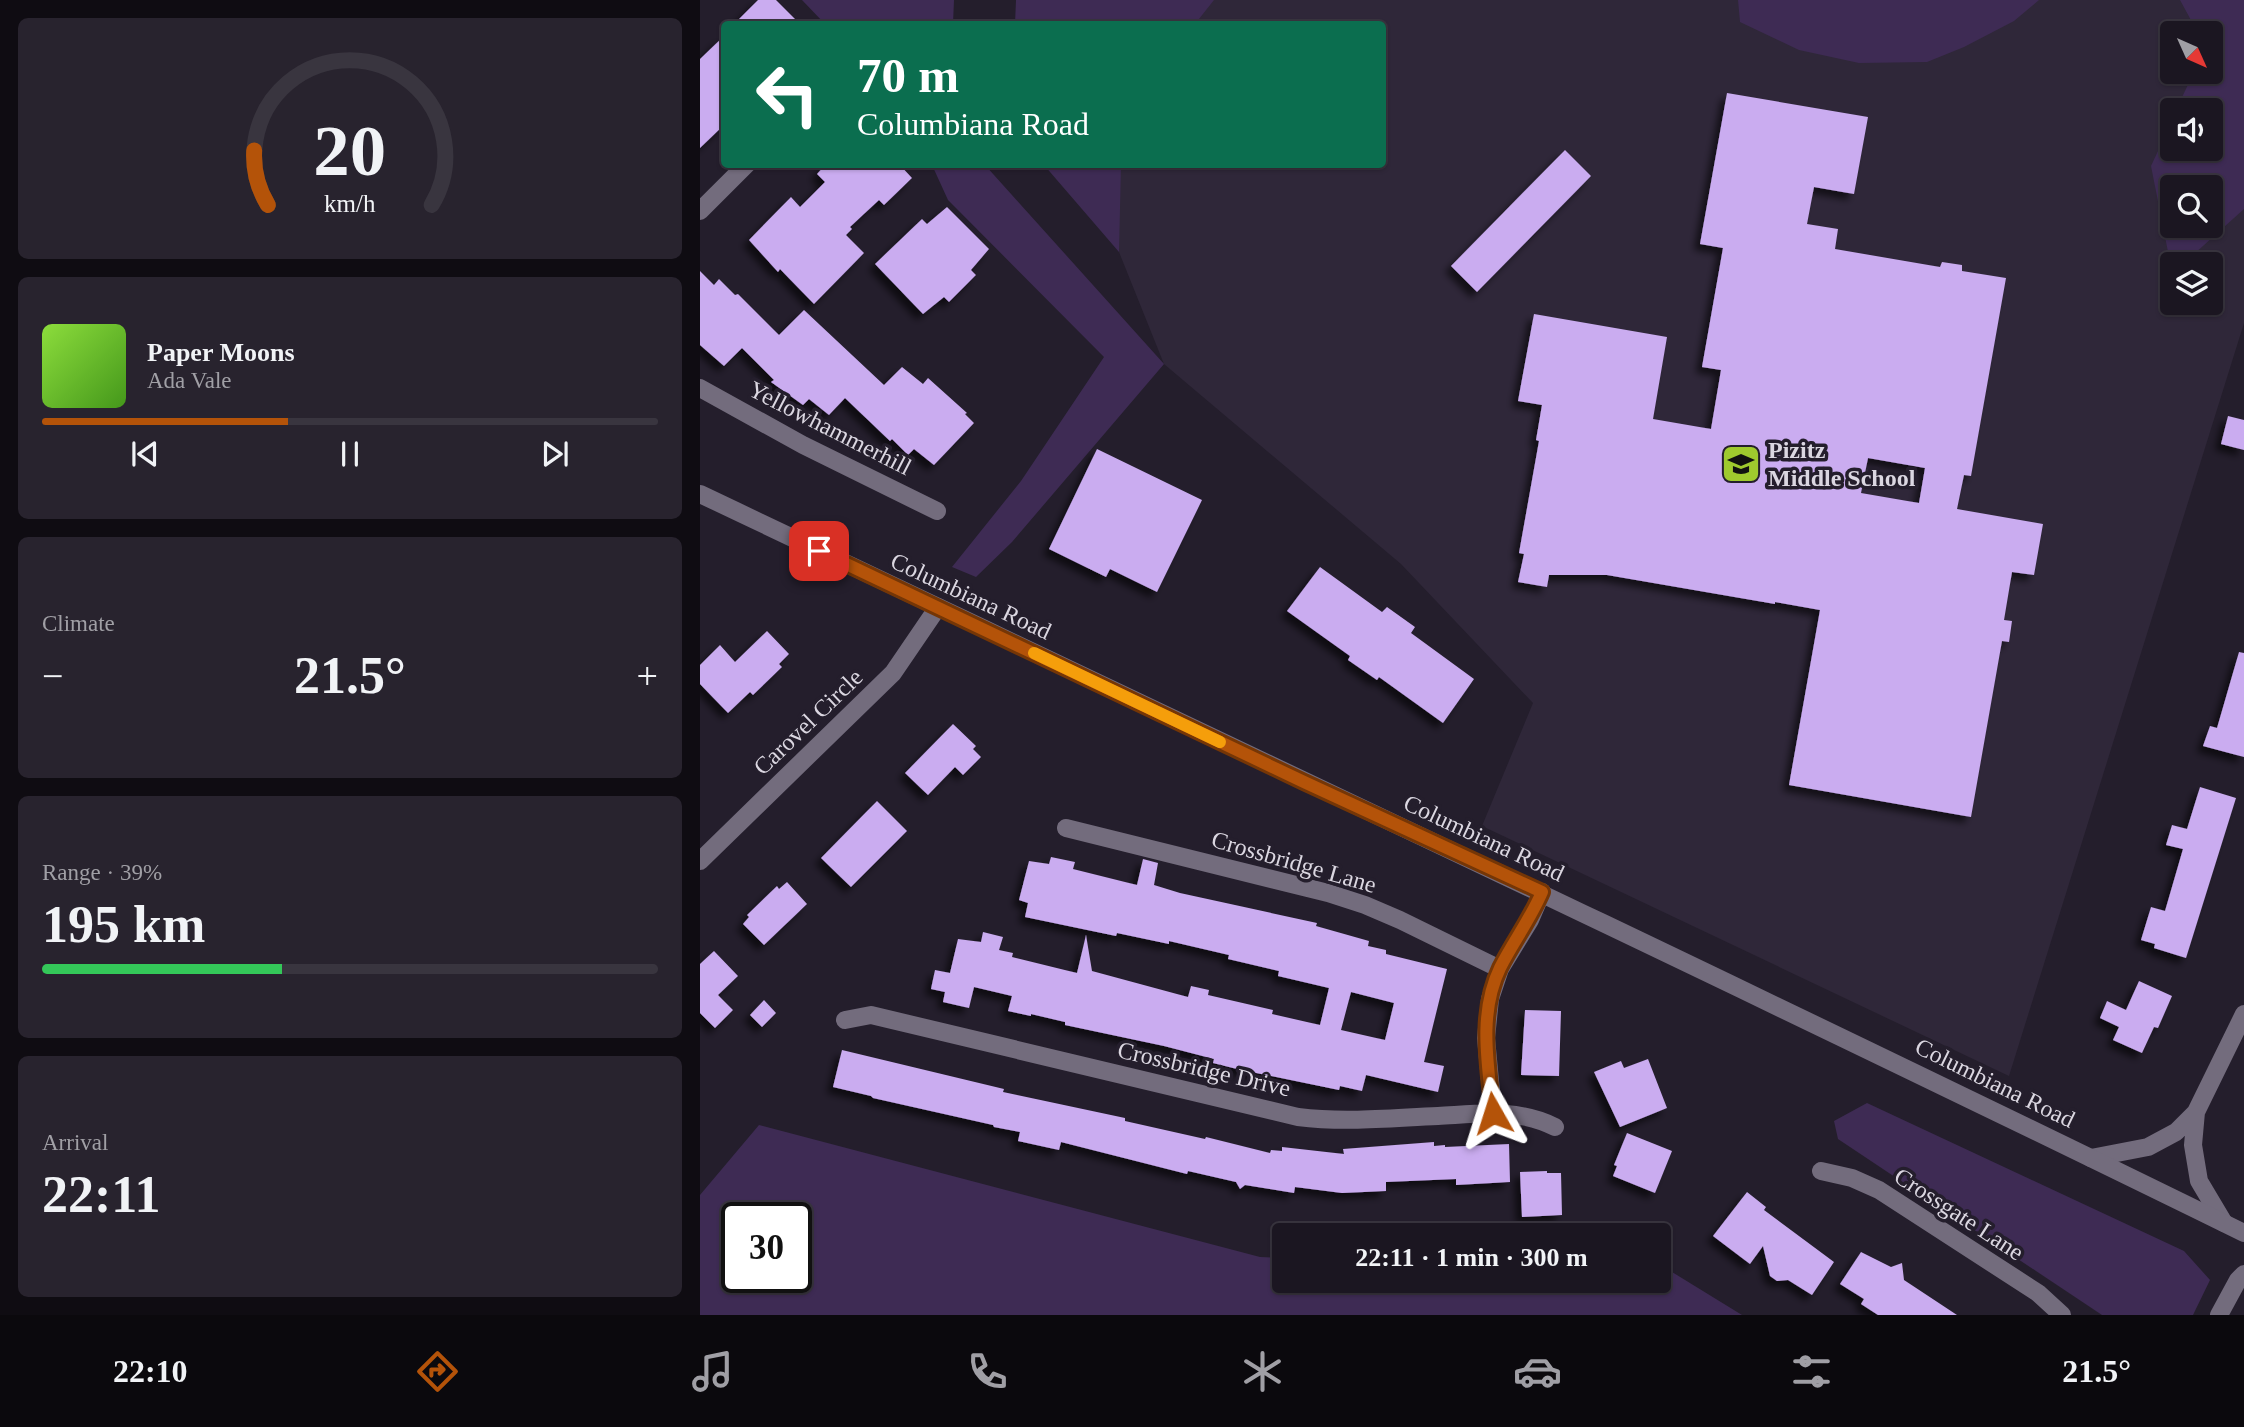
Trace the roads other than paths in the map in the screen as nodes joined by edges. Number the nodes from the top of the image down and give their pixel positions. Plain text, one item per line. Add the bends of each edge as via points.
1 (743, 168) edge
2 (700, 211) edge
3 (700, 388) edge
4 (700, 494) edge
5 (937, 511) dead end
6 (938, 607) junction
7 (1066, 828) dead end
8 (700, 861) edge
9 (1542, 892) junction
10 (1500, 969) junction
11 (2244, 1014) edge
12 (845, 1020) dead end
13 (2196, 1112) junction
14 (1493, 1113) junction
15 (1555, 1127) dead end
16 (2091, 1157) junction
17 (1821, 1171) dead end
18 (2224, 1223) junction
19 (2244, 1233) edge
20 (2244, 1274) edge
21 (2062, 1315) edge
22 (2219, 1315) edge

1 - 2 street
3 - 5 street, Yellowhammerhill
4 - 6 street, Columbiana Road
6 - 8 street, Carovel Circle via 893,673
6 - 9 street, Columbiana Road
7 - 10 street, Crossbridge Lane via 1365,905
9 - 10 street
9 - 16 street, Columbiana Road
10 - 14 street via 1490,999 1486,1038
11 - 13 street
12 - 14 street, Crossbridge Drive via 871,1015 1298,1117 1332,1121
13 - 16 street via 2176,1132 2148,1147
13 - 18 street via 2193,1145 2199,1181
14 - 15 street, Crossbridge Drive via 1538,1118
16 - 18 street, Columbiana Road
17 - 21 street, Crossgate Lane via 1879,1190 2038,1293
18 - 19 street, Columbiana Road
20 - 22 street

